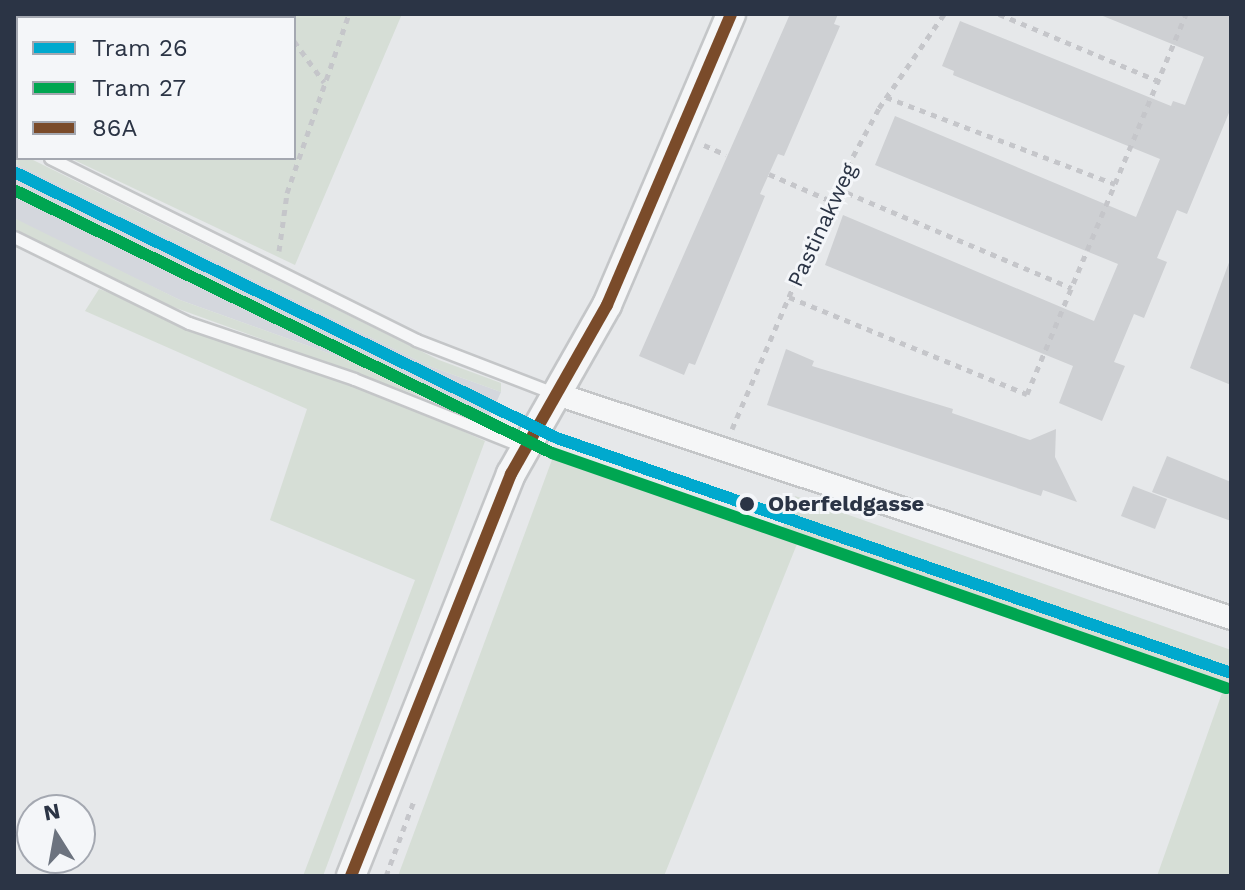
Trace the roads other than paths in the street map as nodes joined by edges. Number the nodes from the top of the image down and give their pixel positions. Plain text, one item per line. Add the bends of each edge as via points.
1 (731, 14) edge
2 (54, 160) edge
3 (14, 237) edge
4 (557, 394) junction
5 (524, 447) junction
6 (1231, 618) edge
7 (351, 876) edge

1 - 4 street via 607,305
2 - 4 lane via 416,340
3 - 5 lane via 189,323 354,379
4 - 5 street
4 - 6 street
5 - 7 street

